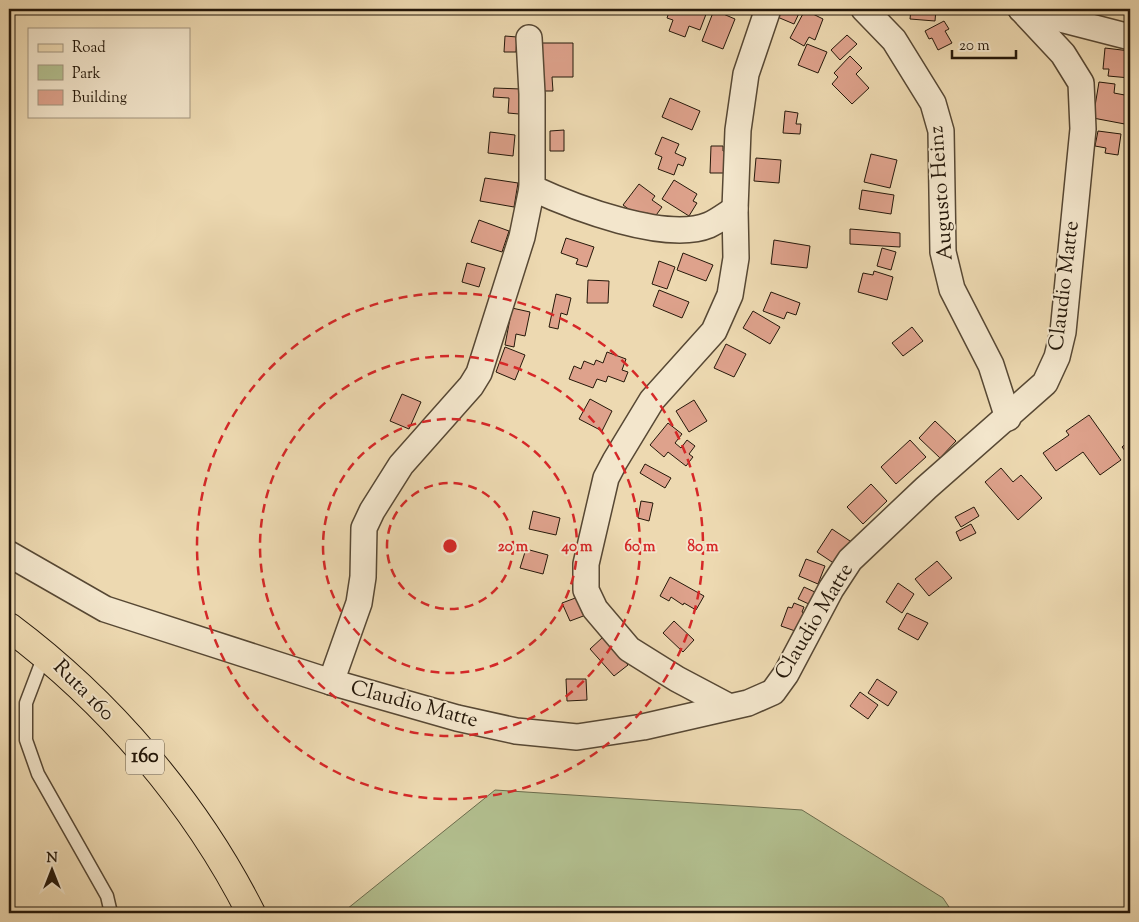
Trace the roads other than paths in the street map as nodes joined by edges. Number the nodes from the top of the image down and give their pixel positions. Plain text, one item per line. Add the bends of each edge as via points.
1 (768, 9) edge
2 (864, 9) edge
3 (1021, 9) edge
4 (1130, 37) edge
5 (529, 38) dead end
6 (532, 188) junction
7 (735, 209) junction
8 (1008, 418) junction
9 (9, 554) edge
10 (9, 627) edge
11 (45, 653) junction
12 (331, 682) junction
13 (728, 706) junction
14 (111, 913) edge
15 (251, 913) edge

1 - 7 street via 746,74 738,130
2 - 8 street, Augusto Heinz via 894,40 933,103 941,131 943,252 952,289 991,365
3 - 4 street, Claudio Matte
3 - 8 street, Claudio Matte via 1063,54 1081,83 1083,129 1063,332 1057,357 1045,383
5 - 6 street
6 - 7 street via 597,214 673,229 709,225
6 - 12 street via 522,237 479,373 401,466 364,528 359,603
7 - 13 street via 736,258 730,296 714,331 652,400 610,470 586,564 586,590 595,609 629,650
8 - 13 street, Claudio Matte via 926,488 850,560 773,692 748,703
9 - 12 street, Claudio Matte via 105,609
10 - 11 main road, Ruta 160 / 160
11 - 14 lane via 26,703 26,740 38,774 107,896
11 - 15 main road, Ruta 160 / 160 via 85,691 157,771 206,837
12 - 13 street, Claudio Matte via 457,718 516,731 567,736 643,727

